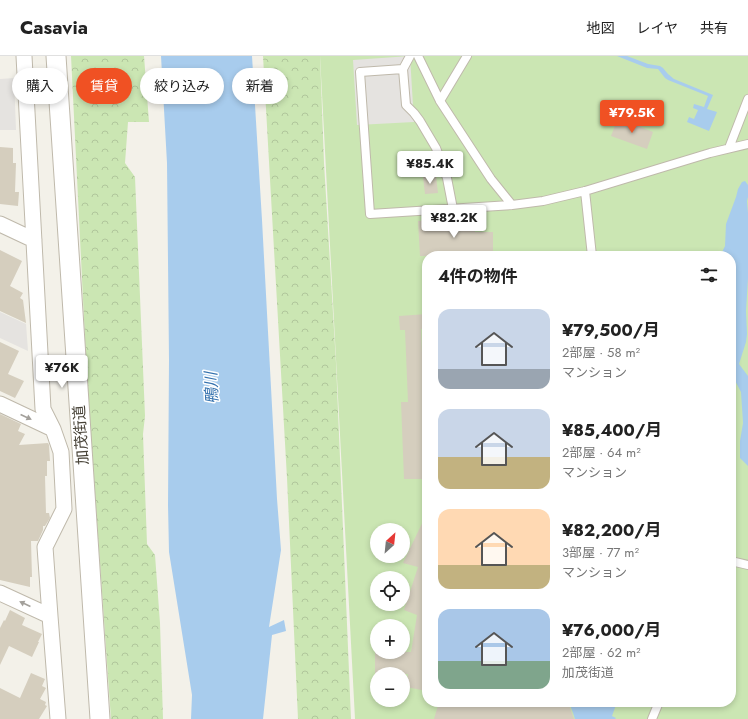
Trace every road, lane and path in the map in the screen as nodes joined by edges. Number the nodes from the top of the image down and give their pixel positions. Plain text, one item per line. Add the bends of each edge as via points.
1 (24, 56) edge
2 (56, 56) edge
3 (410, 56) edge
4 (418, 56) edge
5 (467, 56) edge
6 (403, 69) junction
7 (748, 99) edge
8 (440, 101) junction
9 (748, 144) edge
10 (729, 148) junction
11 (585, 192) junction
12 (512, 205) junction
13 (453, 209) junction
14 (0, 224) edge
15 (34, 240) junction
16 (591, 251) edge
17 (0, 404) edge
18 (53, 429) junction
19 (736, 562) edge
20 (748, 565) edge
21 (0, 593) edge
22 (50, 616) junction
23 (657, 707) edge
24 (58, 719) edge
25 (100, 719) edge
26 (652, 719) edge

1 - 15 street
2 - 25 street, 加茂街道
3 - 6 lane
4 - 8 lane
5 - 8 lane
6 - 13 lane via 406,105 420,121 436,148 447,178
6 - 13 lane via 360,72 370,214
7 - 10 lane
8 - 12 lane via 491,179
9 - 10 lane
10 - 11 lane
11 - 12 lane
11 - 16 lane
12 - 13 lane
14 - 15 street
15 - 18 street via 43,409
17 -> 18 street
18 - 22 street via 61,452 64,509 45,548
19 - 20 lane
22 -> 21 street
22 - 24 street
23 - 26 lane

